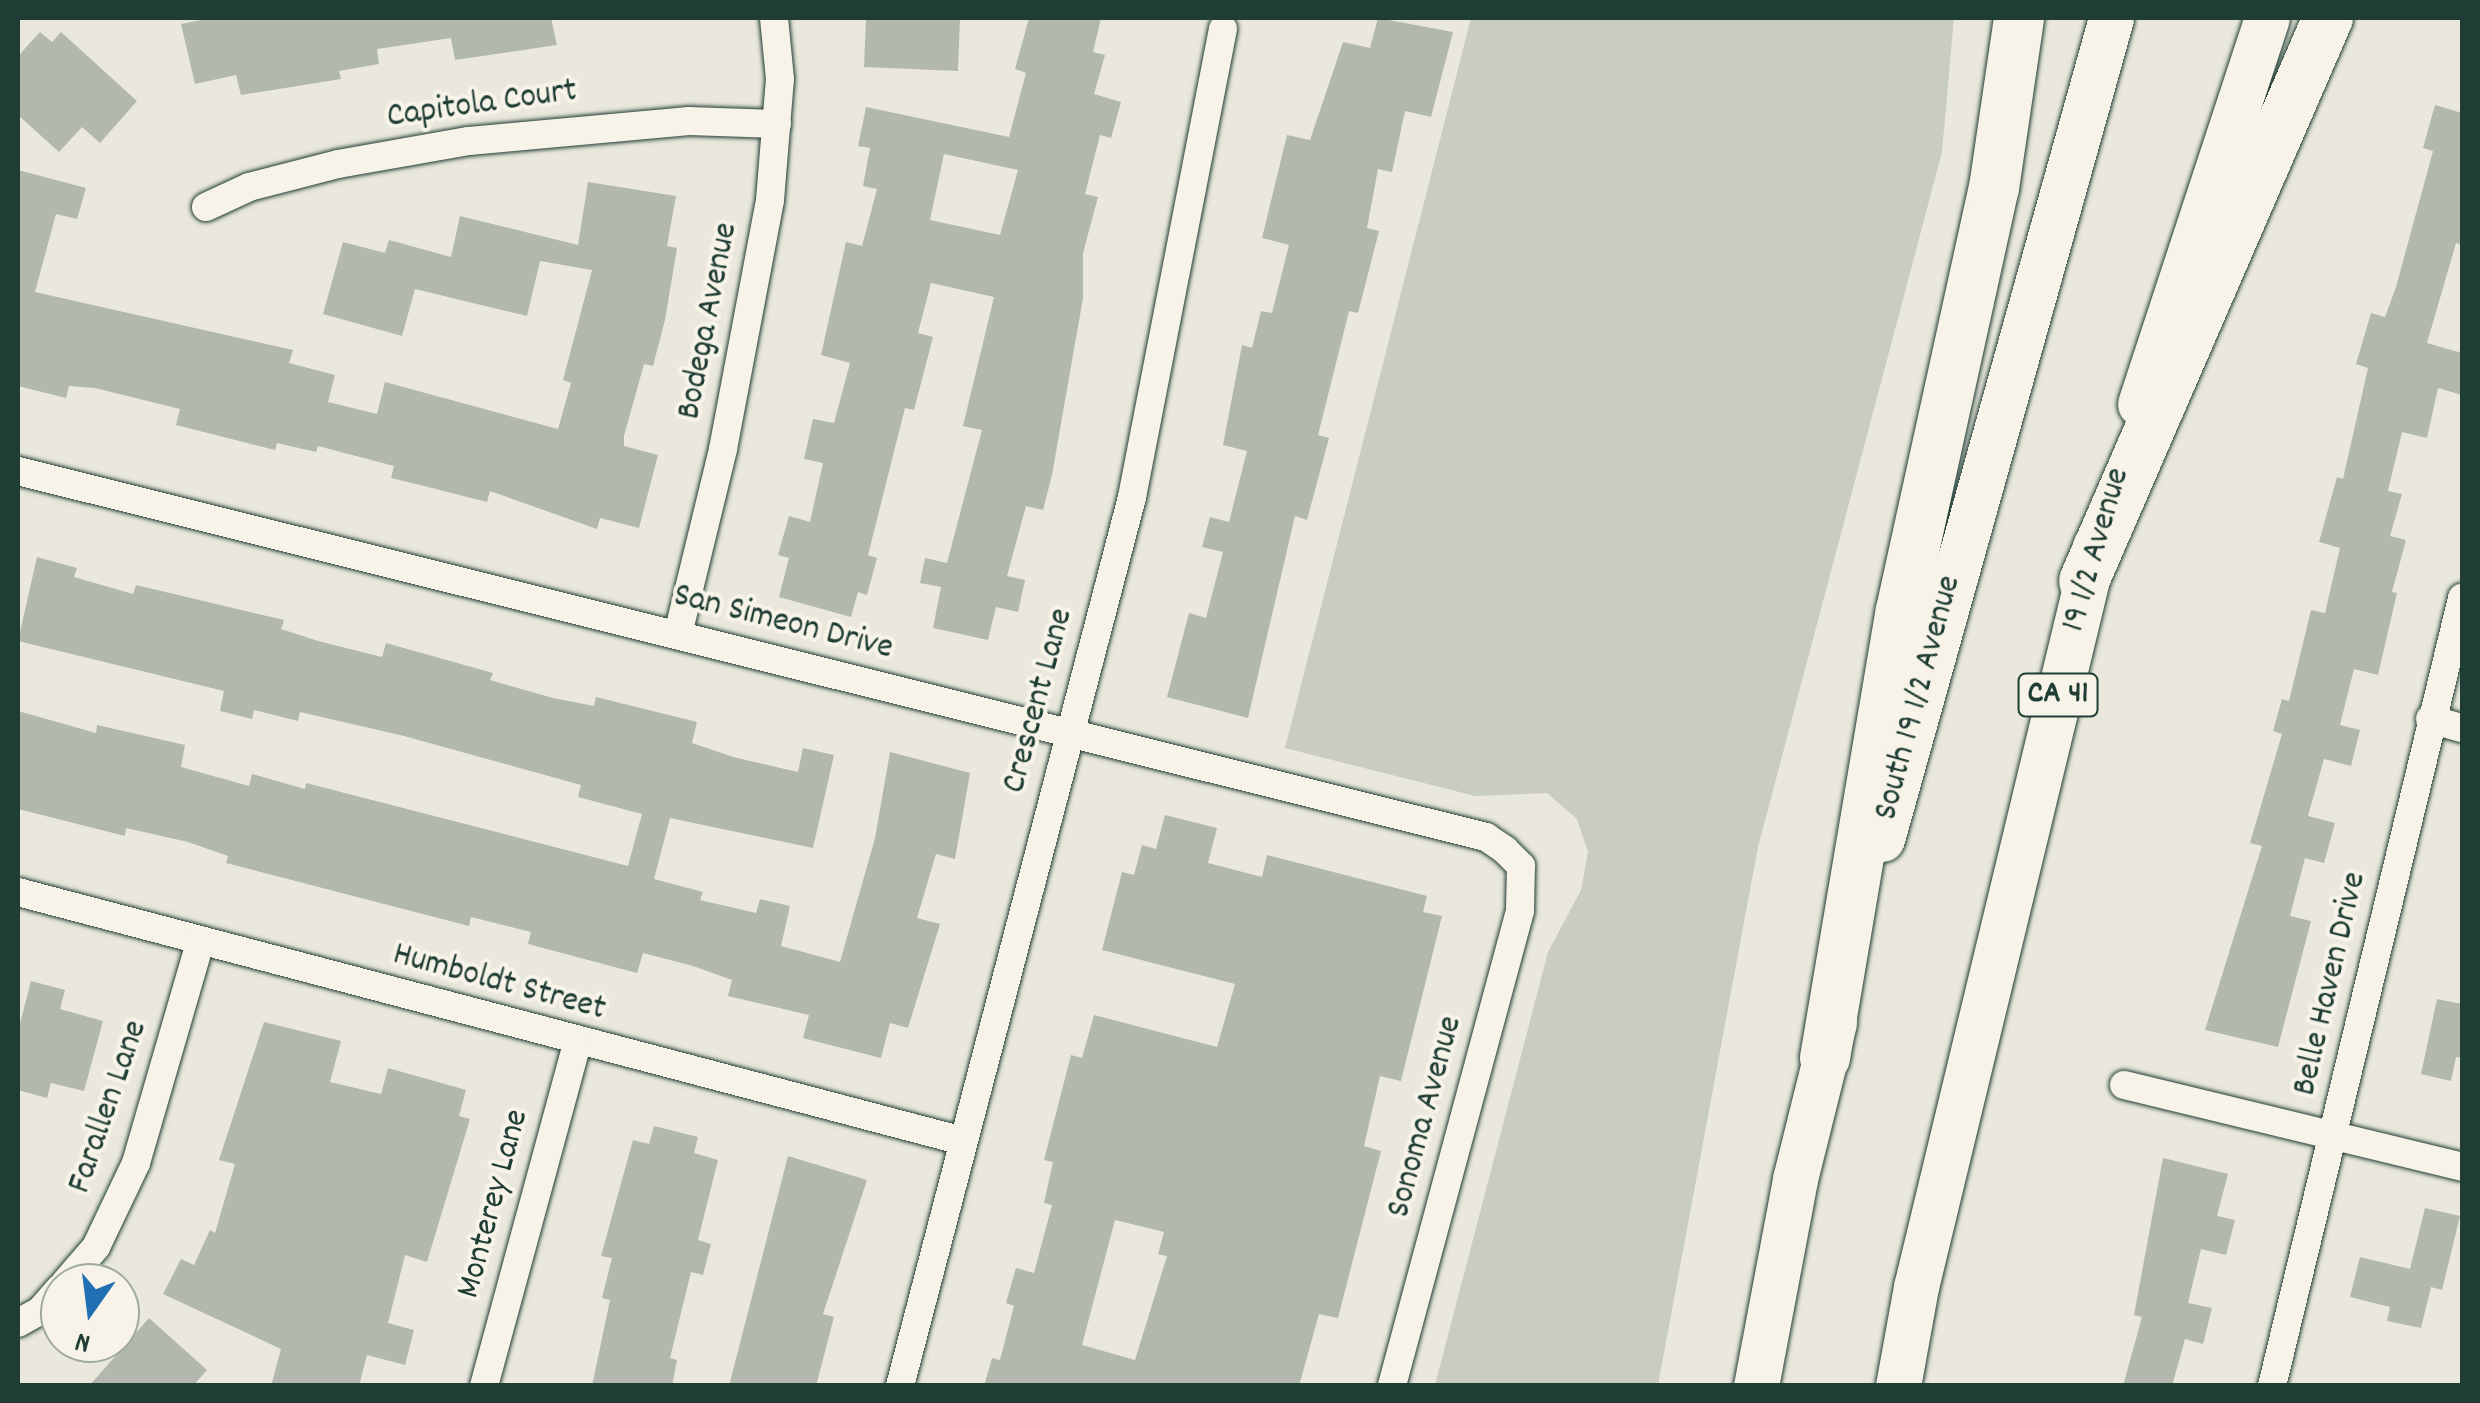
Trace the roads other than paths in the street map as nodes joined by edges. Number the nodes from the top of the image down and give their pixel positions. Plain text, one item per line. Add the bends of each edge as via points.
1 (774, 18) edge
2 (2018, 18) edge
3 (2111, 18) edge
4 (2267, 18) edge
5 (2328, 18) edge
6 (1223, 29) dead end
7 (778, 124) junction
8 (206, 208) dead end
9 (18, 470) edge
10 (2084, 581) junction
11 (2462, 598) edge
12 (678, 634) junction
13 (2430, 719) junction
14 (2462, 728) edge
15 (1069, 735) junction
16 (1521, 866) joint
17 (18, 892) edge
18 (200, 943) junction
19 (577, 1042) junction
20 (1824, 1058) junction
21 (2124, 1085) dead end
22 (2334, 1136) junction
23 (963, 1141) junction
24 (2462, 1167) edge
25 (82, 1263) edge
26 (484, 1386) edge
27 (900, 1386) edge
28 (1392, 1386) edge
29 (1756, 1386) edge
30 (1898, 1386) edge
31 (2272, 1386) edge

1 - 7 street, Bodega Avenue
2 - 20 highway via 1994,188 1901,610
3 - 20 highway, South 19 1/2 Avenue via 1966,524
4 - 10 highway, 19 1/2 Avenue / CA 41
5 - 10 highway
6 - 15 street, Crescent Lane via 1132,497
7 - 8 street, Capitola Court via 689,121 469,141 338,164 249,187
7 - 12 street, Bodega Avenue via 752,309
9 - 12 street, San Simeon Drive
10 - 30 highway, 19 1/2 Avenue / CA 41
11 - 13 street, Belle Haven Drive
12 - 15 street, San Simeon Drive
13 - 14 street
13 - 22 street, Belle Haven Drive
15 - 16 street, San Simeon Drive via 1486,837
15 - 23 street, Crescent Lane
16 - 28 street, Sonoma Avenue via 1520,911
17 - 18 street, Humboldt Street
18 - 19 street, Humboldt Street
18 - 25 street, Farallen Lane via 136,1163
19 - 23 street, Humboldt Street
19 - 26 street, Monterey Lane
20 - 29 highway, South 19 1/2 Avenue
21 - 22 street
22 - 24 street
22 - 31 street, Belle Haven Drive
23 - 27 street, Crescent Lane

